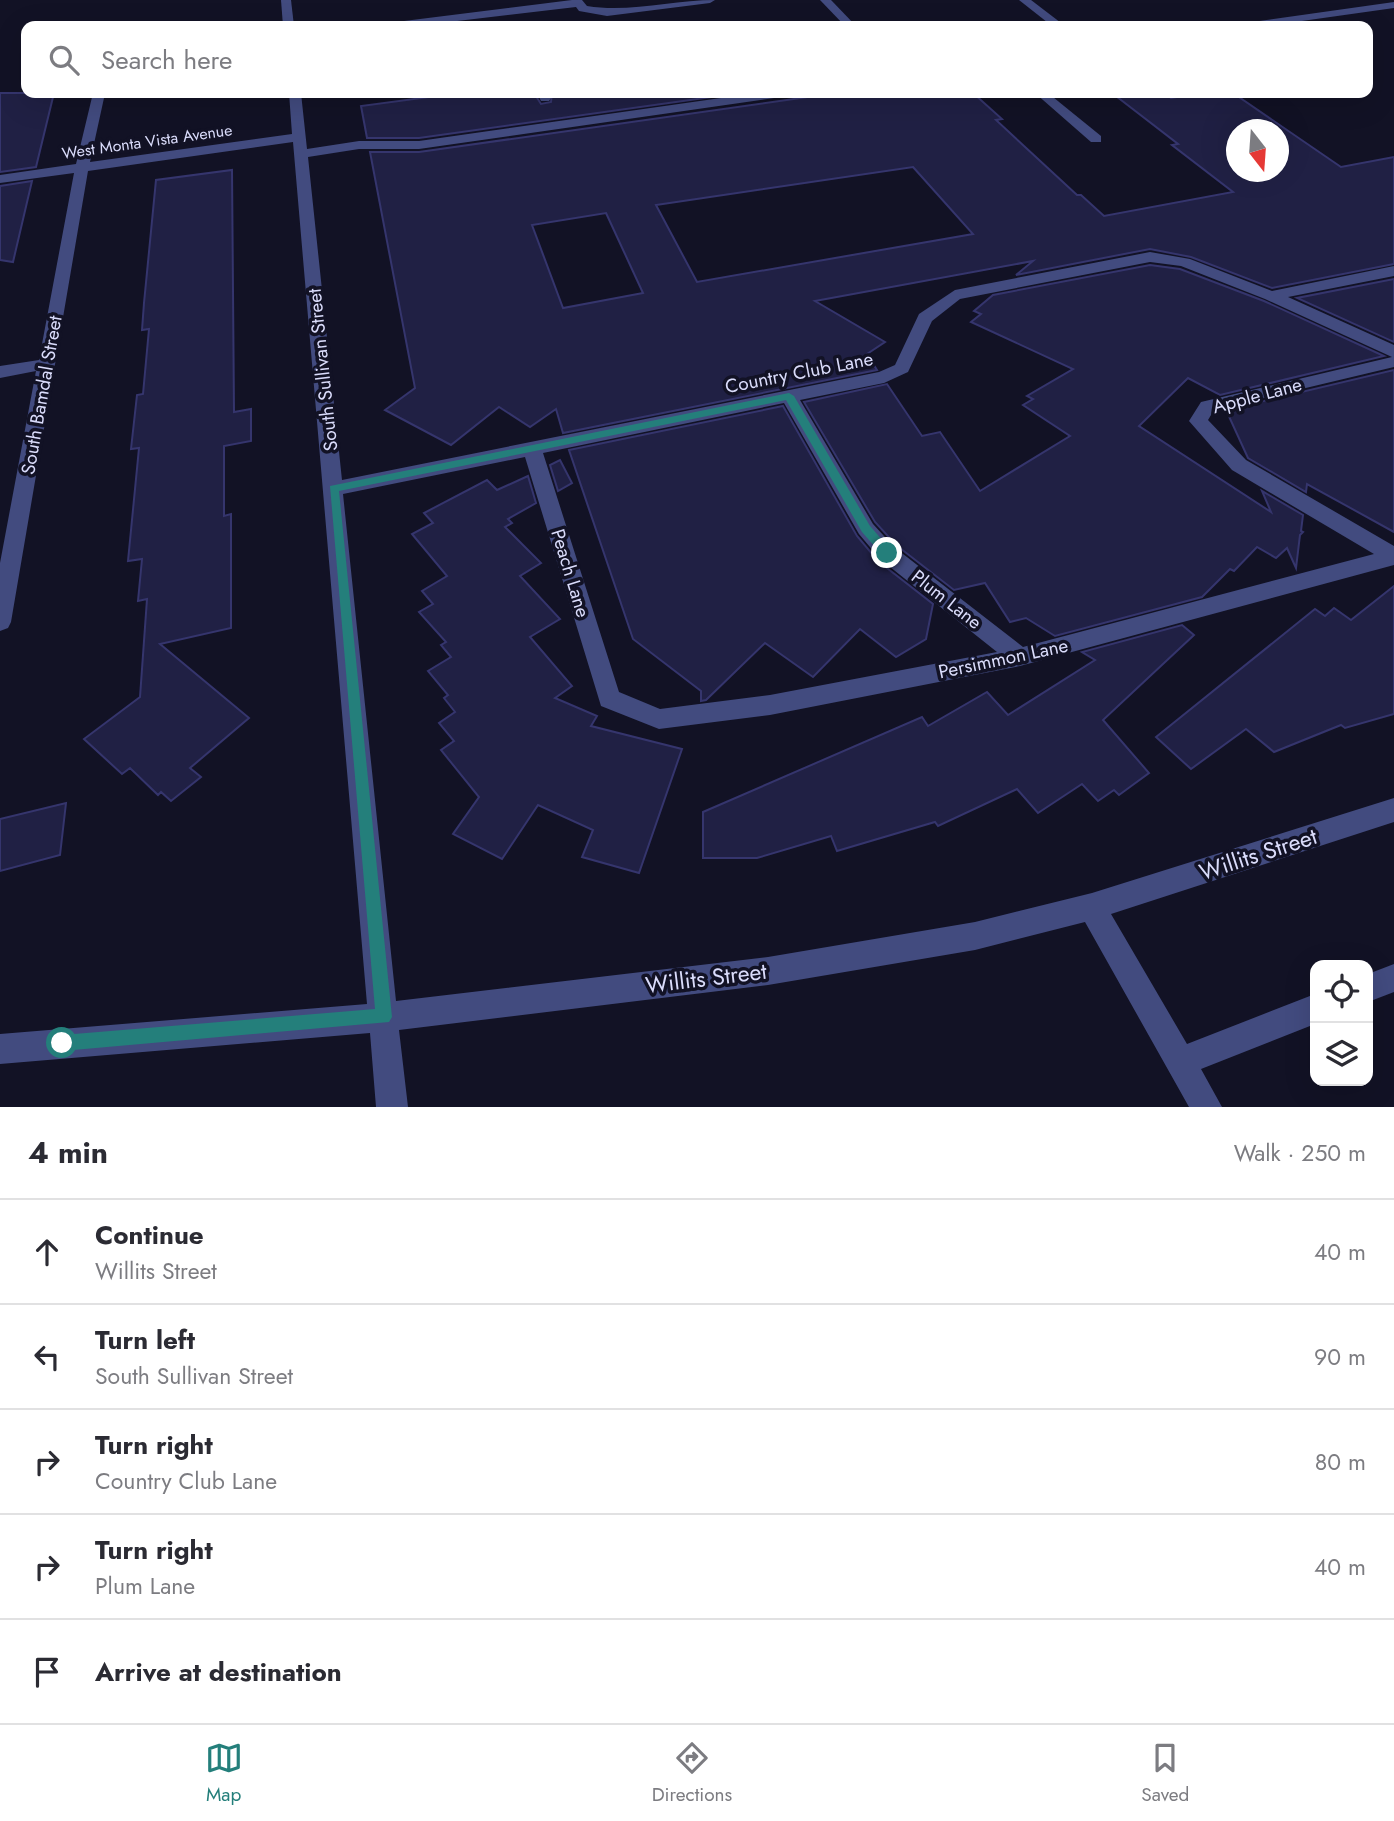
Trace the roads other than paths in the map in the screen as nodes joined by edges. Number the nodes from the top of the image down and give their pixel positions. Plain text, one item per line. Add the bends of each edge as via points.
1 (286, 0) edge
2 (710, 0) edge
3 (825, 0) edge
4 (1024, 0) edge
5 (456, 2) dead end
6 (577, 2) edge
7 (1394, 5) edge
8 (503, 13) junction
9 (462, 18) junction
10 (288, 21) edge
11 (434, 21) edge
12 (507, 21) edge
13 (846, 21) edge
14 (1052, 21) edge
15 (1280, 21) edge
16 (97, 98) edge
17 (295, 98) edge
18 (746, 98) edge
19 (1047, 98) edge
20 (1096, 139) dead end
21 (300, 146) junction
22 (82, 167) junction
23 (0, 179) edge
24 (1394, 271) edge
25 (1271, 296) junction
26 (1394, 352) edge
27 (1394, 362) edge
28 (46, 364) junction
29 (0, 372) edge
30 (789, 396) junction
31 (532, 447) junction
32 (334, 489) junction
33 (1394, 557) edge
34 (0, 622) edge
35 (1020, 657) junction
36 (609, 699) joint
37 (1394, 810) edge
38 (1093, 907) junction
39 (1394, 978) edge
40 (1373, 986) edge
41 (1310, 1011) edge
42 (384, 1017) junction
43 (0, 1049) edge
44 (1180, 1062) junction
45 (392, 1107) edge
46 (1206, 1107) edge

1 - 10 street
2 - 6 street via 607,13 583,9
3 - 13 street
4 - 14 street
5 - 9 street
6 - 8 street
7 - 15 street
8 - 9 street
8 - 12 street
9 - 11 street
16 - 22 street, South Bamdal Street
17 - 21 street, South Sullivan Street
18 - 21 street, West Monta Vista Avenue via 419,145
19 - 20 street
21 - 22 street, West Monta Vista Avenue
21 - 32 street, South Sullivan Street
22 - 23 street, West Monta Vista Avenue
22 - 28 street, South Bamdal Street
24 - 25 street
25 - 26 street
25 - 30 street, Country Club Lane via 1184,262 1150,257 955,295 925,318 902,368 884,377
27 - 33 street, Apple Lane via 1207,406 1198,421 1239,465
28 - 29 street
28 - 34 street, South Bamdal Street
30 - 31 street, Country Club Lane
30 - 35 street, Plum Lane via 866,529 887,553
31 - 32 street, Country Club Lane
31 - 36 street, Peach Lane
32 - 42 street, South Sullivan Street
33 - 35 street, Persimmon Lane
35 - 36 street, Persimmon Lane via 770,705 659,719
37 - 38 street, Willits Street
38 - 42 street, Willits Street via 975,936 768,971
38 - 44 street
39 - 40 street
41 - 44 street
42 - 43 street, Willits Street
42 - 45 street, South Sullivan Street
44 - 46 street

